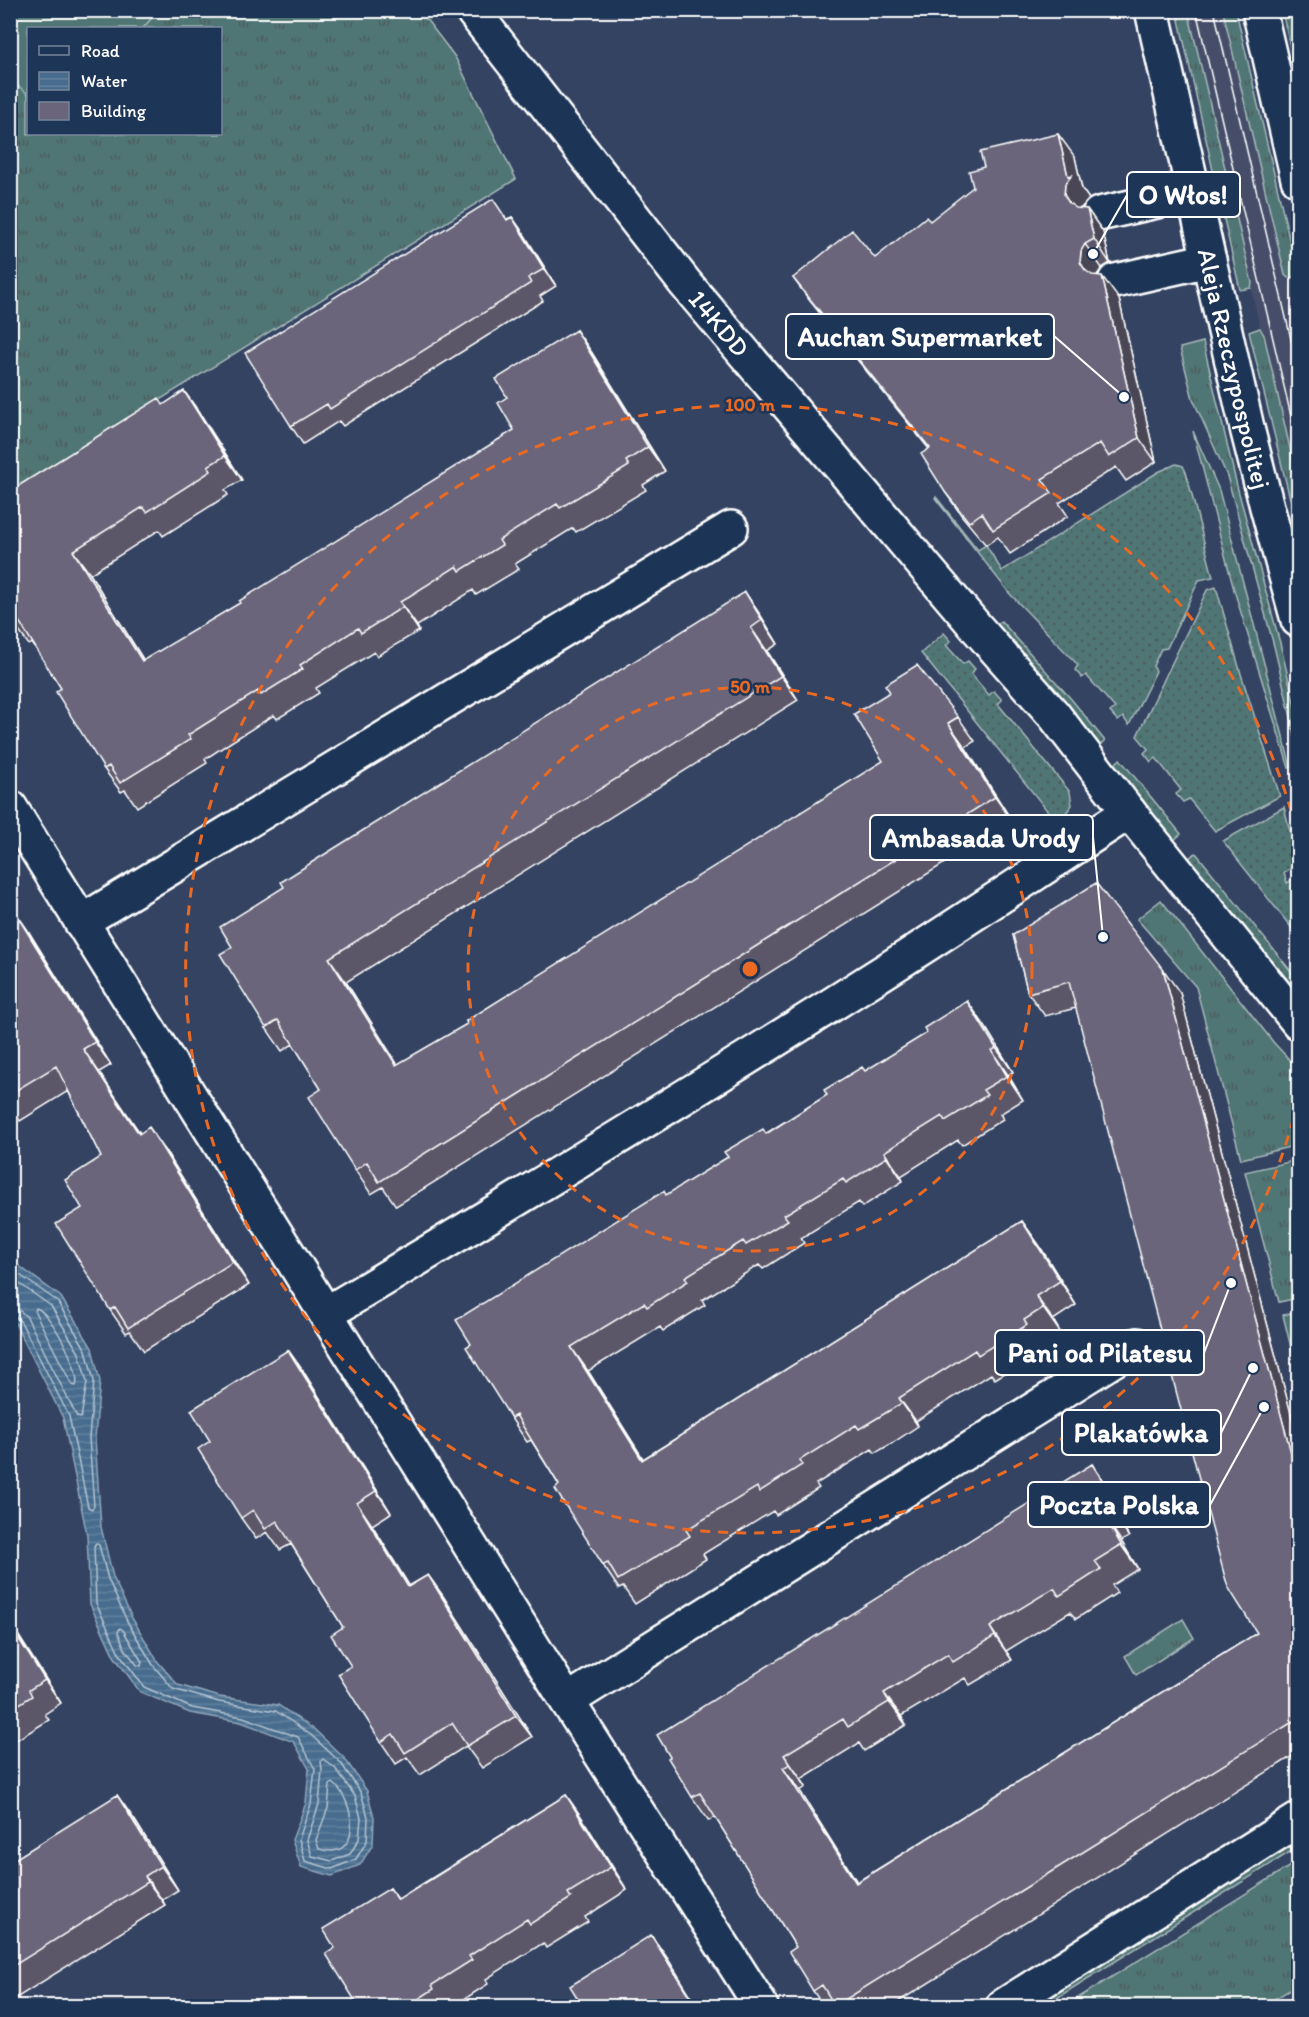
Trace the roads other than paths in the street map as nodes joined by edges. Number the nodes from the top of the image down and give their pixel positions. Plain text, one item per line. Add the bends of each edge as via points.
1 (472, 10) edge
2 (1152, 10) edge
3 (1259, 10) edge
4 (1299, 178) edge
5 (1193, 193) junction
6 (1099, 214) dead end
7 (1209, 260) junction
8 (1115, 281) dead end
9 (731, 528) dead end
10 (1299, 620) edge
11 (10, 807) edge
12 (1129, 812) junction
13 (81, 922) junction
14 (1299, 1022) edge
15 (327, 1313) junction
16 (1137, 1345) dead end
17 (567, 1701) junction
18 (1299, 1820) edge
19 (761, 2007) edge
20 (1003, 2007) edge

1 - 12 street, 14KDD via 685,283 1054,715
2 - 5 street, Aleja Rzeczypospolitej
3 - 4 street
5 - 6 street
5 - 7 street, Aleja Rzeczypospolitej
7 - 8 street
7 - 10 street, Aleja Rzeczypospolitej via 1267,507
9 - 13 street
11 - 13 street
12 - 14 street, 14KDD
12 - 15 street via 817,1014
13 - 15 street
15 - 17 street
16 - 17 street
17 - 19 street
18 - 20 street

